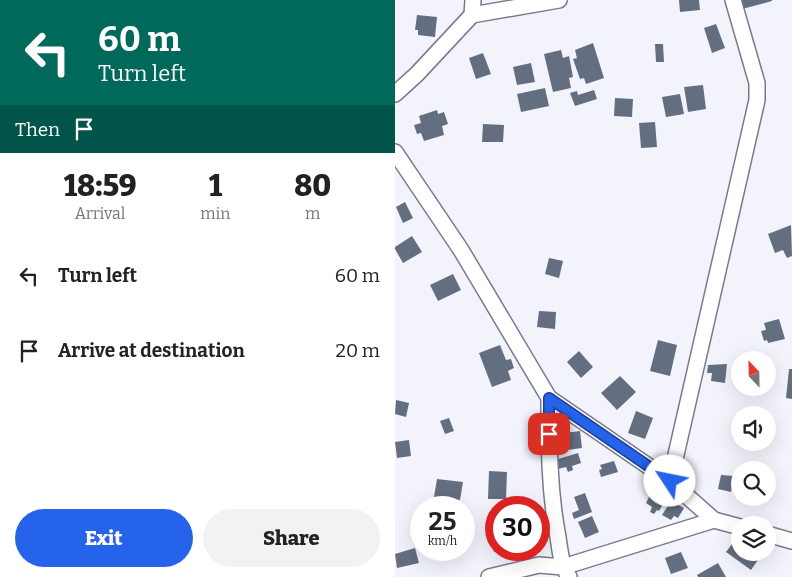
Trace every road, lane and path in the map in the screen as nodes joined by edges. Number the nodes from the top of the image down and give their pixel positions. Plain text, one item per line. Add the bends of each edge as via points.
1 (559, 0) edge
2 (733, 0) edge
3 (472, 8) edge
4 (395, 94) edge
5 (395, 152) edge
6 (549, 398) junction
7 (670, 481) junction
8 (714, 520) junction
9 (731, 525) edge
10 (776, 537) edge
11 (792, 541) edge
12 (566, 572) edge
13 (489, 577) edge

1 - 3 street
2 - 7 street via 757,83 757,100
3 - 4 street via 417,74
5 - 6 street via 461,250
6 - 7 street
6 - 12 street via 553,513
7 - 8 street
8 - 9 street
8 - 12 street
10 - 11 street
12 - 13 street via 539,564

